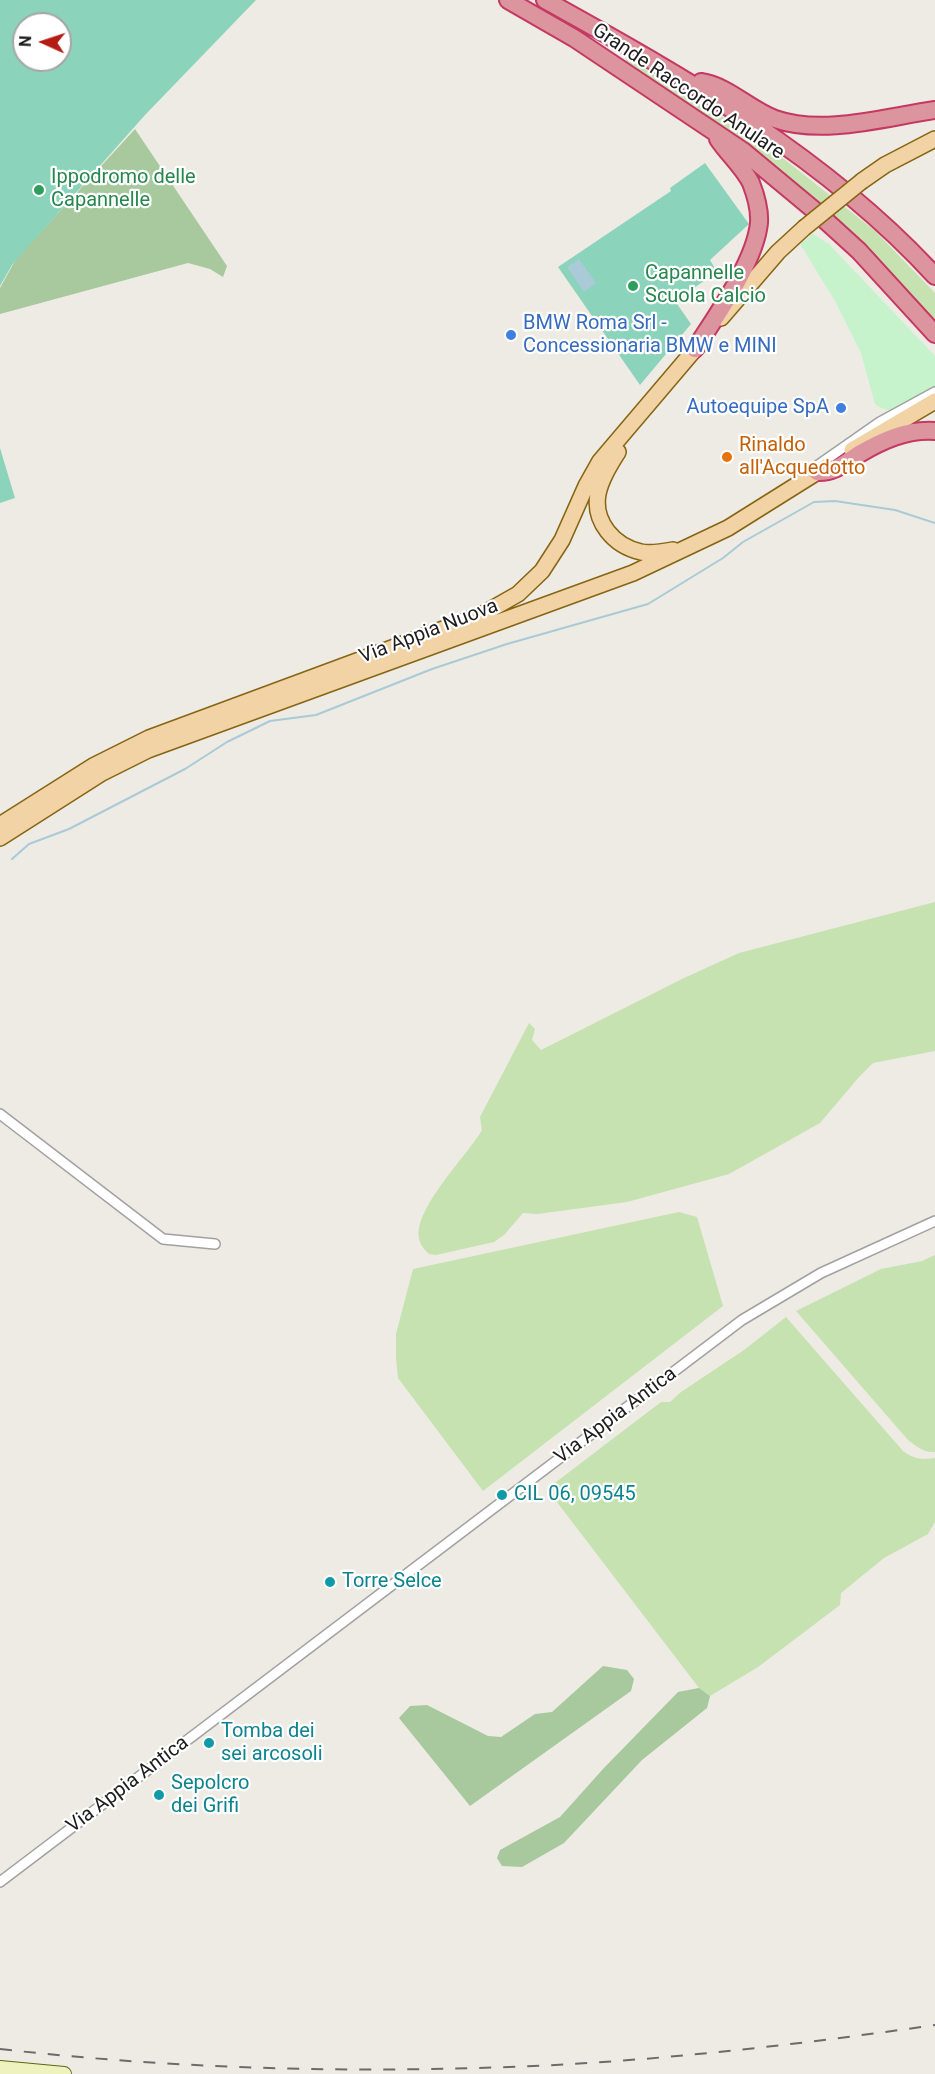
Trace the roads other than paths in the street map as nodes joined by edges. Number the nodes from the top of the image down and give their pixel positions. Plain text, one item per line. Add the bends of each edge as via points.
1 (508, 0) edge
2 (544, 0) edge
3 (684, 80) junction
4 (935, 110) edge
5 (710, 129) junction
6 (935, 140) edge
7 (935, 276) edge
8 (935, 334) edge
9 (695, 349) junction
10 (935, 392) edge
11 (935, 401) edge
12 (935, 431) edge
13 (621, 438) junction
14 (817, 472) junction
15 (787, 490) junction
16 (689, 548) junction
17 (0, 825) edge
18 (0, 838) edge
19 (0, 1114) edge
20 (935, 1221) edge
21 (215, 1244) dead end
22 (0, 1882) edge
23 (0, 2068) edge
24 (64, 2074) edge

1 - 5 highway, Grande Raccordo Anulare via 574,38
2 - 3 highway, Grande Raccordo Anulare
3 - 4 highway via 707,83 766,115 798,125 831,126
3 - 7 highway, Grande Raccordo Anulare via 835,183 889,229
5 - 8 highway, Grande Raccordo Anulare via 774,175 835,228
5 - 9 highway via 749,180 759,220 748,258
6 - 9 main road, Via Appia Nuova, bridge via 885,165 804,228 767,264
9 - 13 main road, Via Appia Nuova
10 - 15 street, Via Appia Nuova via 880,422
11 - 14 main road, Via Appia Nuova
12 - 14 highway via 902,433 829,472
13 - 16 main road via 598,492 597,507 603,525 620,543 638,551
13 - 17 main road, Via Appia Nuova via 600,461 549,561 527,587 505,603 149,738 93,766
14 - 15 main road, Via Appia Nuova
15 - 16 main road, Via Appia Nuova
16 - 18 main road, Via Appia Nuova via 619,579 155,747 102,773
19 - 21 street via 163,1239
20 - 22 street, Via Appia Antica via 821,1273 742,1320
23 - 24 street

